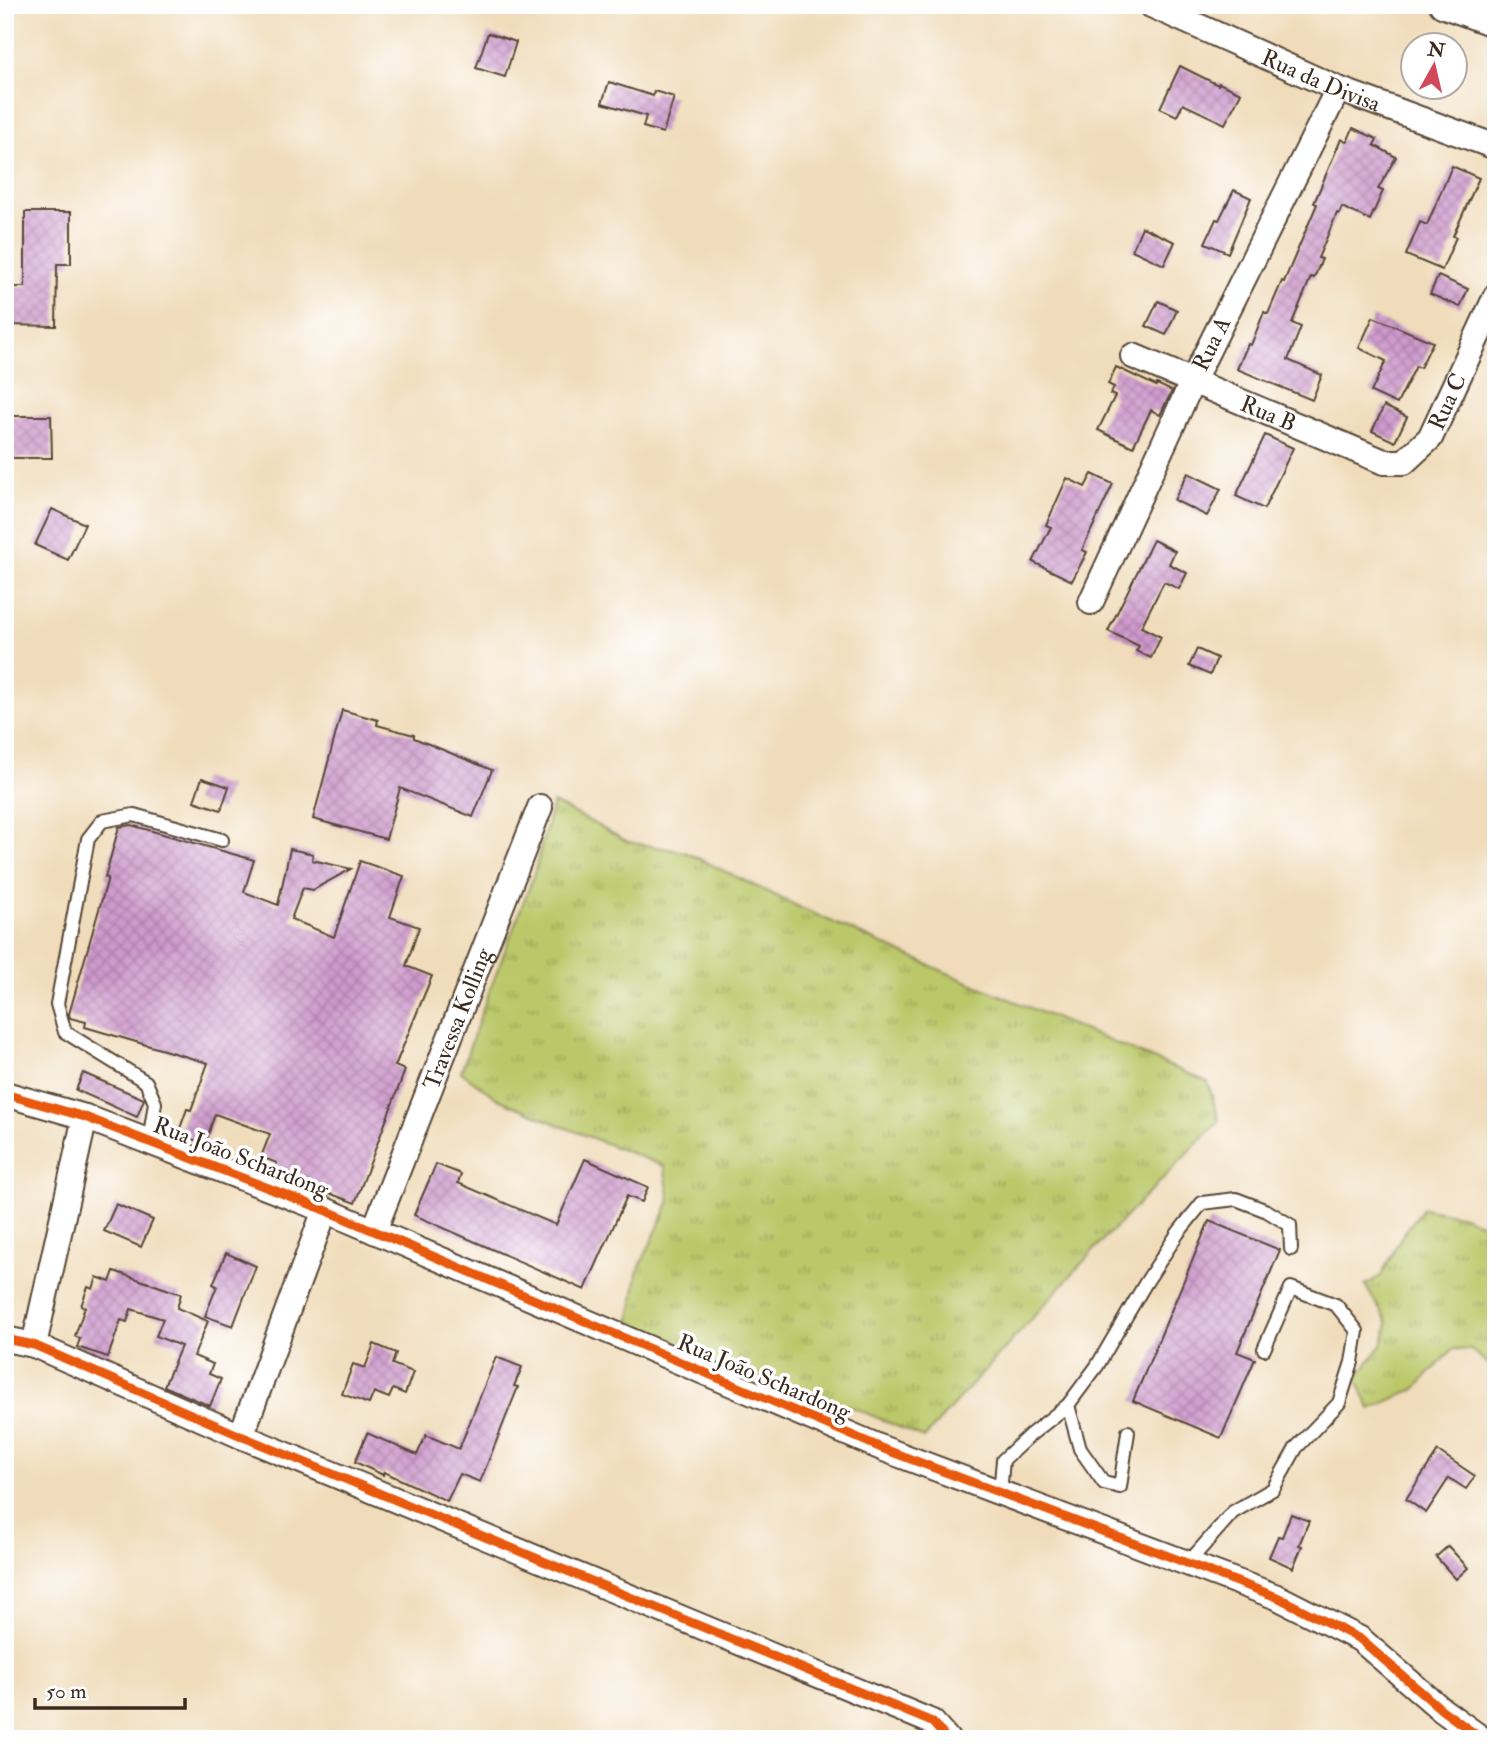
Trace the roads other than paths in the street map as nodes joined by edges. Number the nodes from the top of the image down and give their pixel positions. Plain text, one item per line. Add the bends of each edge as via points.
1 (1151, 5) edge
2 (1442, 5) edge
3 (1496, 24) edge
4 (1338, 89) junction
5 (1496, 147) edge
6 (1496, 296) edge
7 (1133, 356) dead end
8 (1193, 380) junction
9 (1404, 462) joint
10 (1091, 603) dead end
11 (540, 807) dead end
12 (222, 840) dead end
13 (5, 1094) edge
14 (85, 1117) junction
15 (149, 1142) junction
16 (326, 1210) junction
17 (374, 1231) junction
18 (1292, 1249) dead end
19 (5, 1339) edge
20 (34, 1345) junction
21 (1264, 1349) dead end
22 (1068, 1405) junction
23 (1128, 1432) dead end
24 (241, 1436) junction
25 (1000, 1493) junction
26 (1188, 1563) junction
27 (947, 1739) edge
28 (1482, 1739) edge

1 - 4 street, Rua da Divisa
2 - 3 street
4 - 5 street, Rua da Divisa
4 - 8 street, Rua A
6 - 9 street, Rua C via 1430,438
7 - 8 street, Rua B
8 - 9 street, Rua B via 1384,462
8 - 10 street, Rua A
11 - 17 street, Travessa Kolling
12 - 15 lane via 134,816 102,821 88,839 57,1004 65,1032 146,1082 155,1103
13 - 14 street, Rua João Schardong
14 - 15 street, Rua João Schardong
14 - 20 street
15 - 16 street, Rua João Schardong
16 - 17 street, Rua João Schardong
16 - 24 street
17 - 25 street, Rua João Schardong via 884,1450
18 - 22 lane via 1290,1225 1266,1211 1236,1199 1202,1203
19 - 20 street
20 - 24 street
21 - 26 lane via 1291,1288 1336,1305 1357,1331 1339,1403 1296,1448 1273,1489 1233,1512
22 - 23 lane via 1080,1449 1104,1483 1120,1487
22 - 25 lane via 1003,1460
24 - 27 street via 932,1722
25 - 26 street, Rua João Schardong
26 - 28 street, Rua João Schardong via 1278,1597 1360,1639

